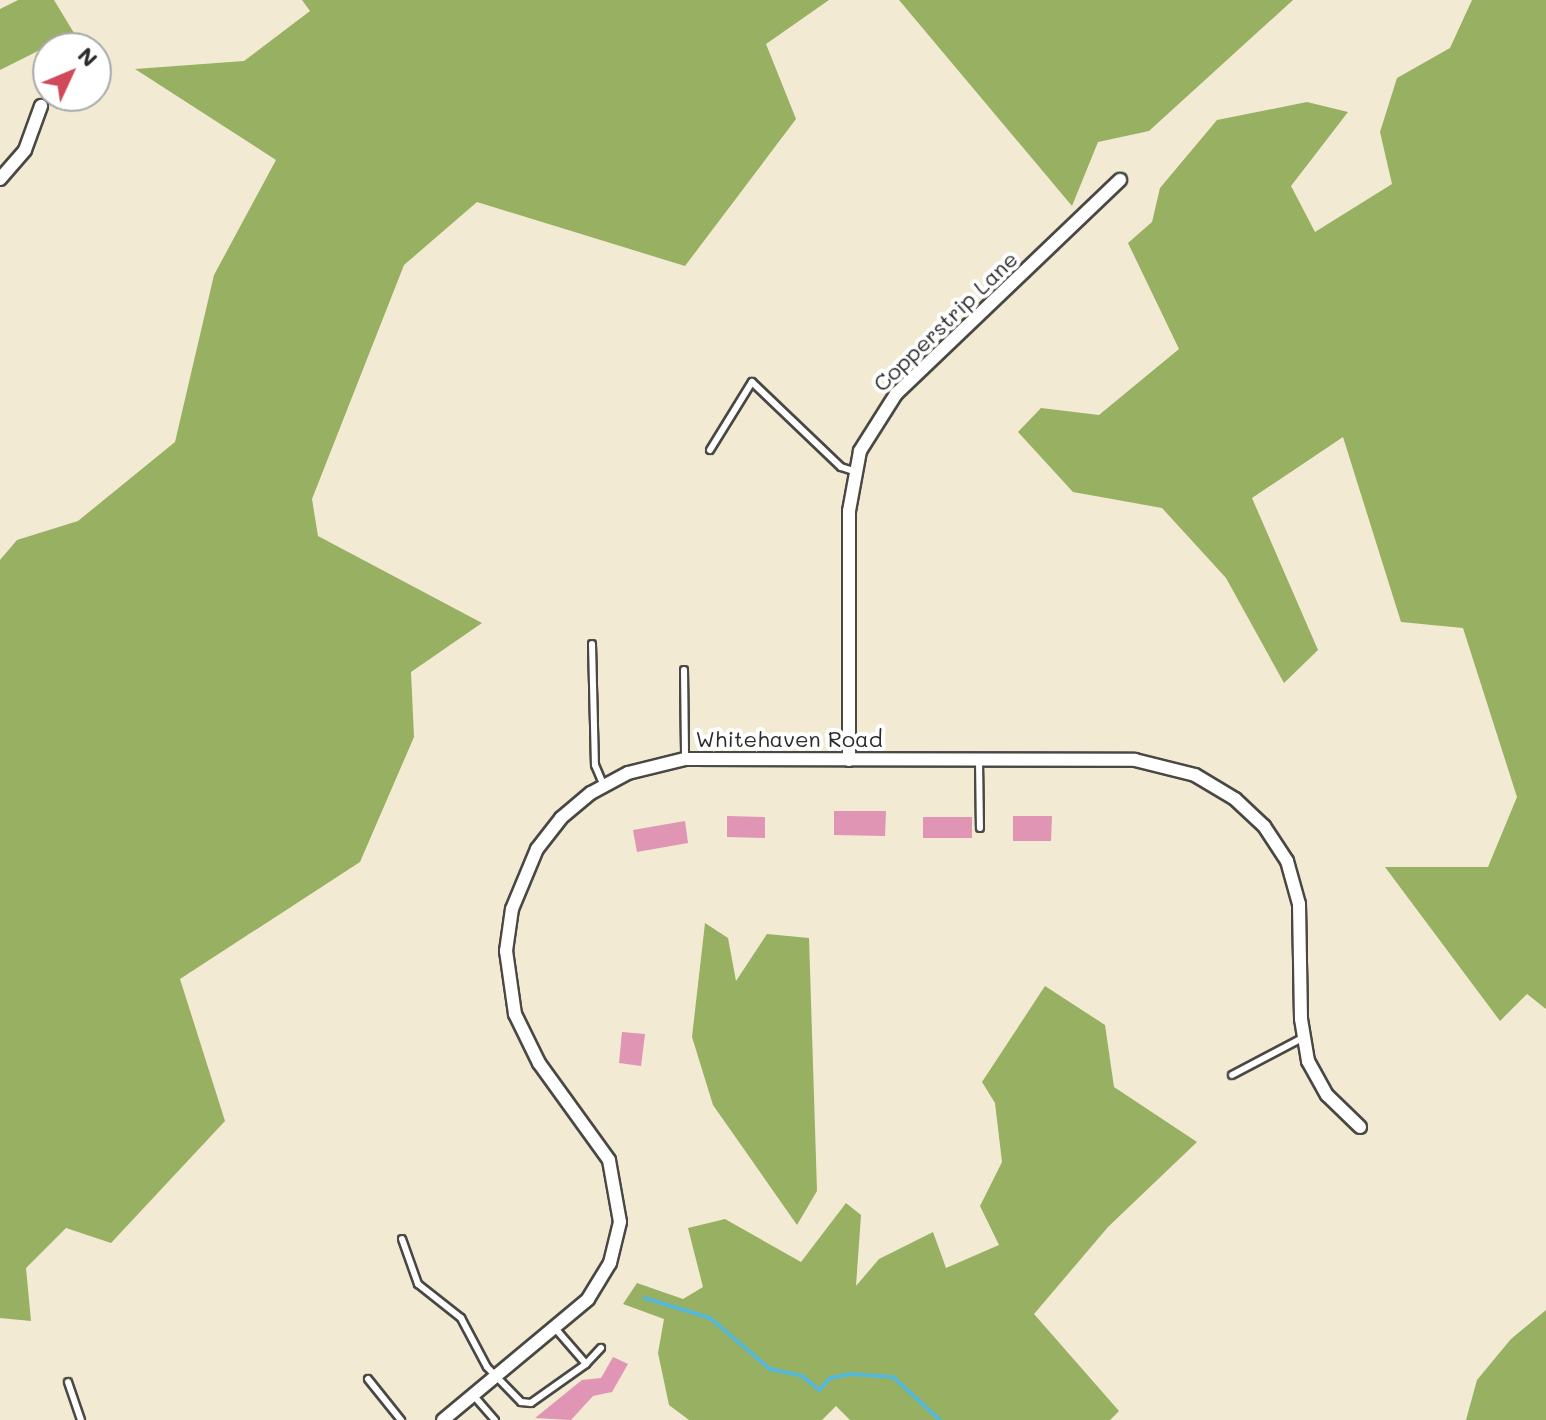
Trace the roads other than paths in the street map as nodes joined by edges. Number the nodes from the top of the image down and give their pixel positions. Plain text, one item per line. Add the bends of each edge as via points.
1 (39, 112) edge
2 (0, 179) edge
3 (1120, 180) dead end
4 (710, 450) dead end
5 (856, 472) junction
6 (592, 644) dead end
7 (684, 670) dead end
8 (685, 759) junction
9 (849, 760) junction
10 (979, 760) junction
11 (604, 786) junction
12 (980, 828) dead end
13 (1304, 1037) junction
14 (1232, 1075) dead end
15 (1360, 1127) dead end
16 (402, 1239) dead end
17 (554, 1327) junction
18 (601, 1348) dead end
19 (586, 1364) junction
20 (494, 1377) junction
21 (368, 1379) dead end
22 (68, 1382) dead end
23 (473, 1395) junction
24 (81, 1420) edge
25 (401, 1420) edge
26 (444, 1420) edge
27 (495, 1420) edge

1 - 2 street via 25,150
3 - 5 street, Copperstrip Lane via 896,394 872,425
4 - 5 lane via 752,382 841,467
5 - 9 street, Copperstrip Lane via 849,511
6 - 11 lane via 595,765
7 - 8 lane
8 - 9 street, Whitehaven Road
8 - 11 street, Whitehaven Road via 628,773
9 - 10 street, Whitehaven Road
10 - 12 lane
10 - 13 street, Whitehaven Road via 1151,763 1195,775 1235,799 1264,826 1291,876 1299,904
11 - 17 street, Whitehaven Road via 561,818 523,872 506,951 511,999 527,1039 539,1063 596,1136 618,1187 620,1222 610,1263 588,1299
13 - 14 lane
13 - 15 street, Whitehaven Road via 1308,1061 1327,1095
16 - 20 lane via 418,1284 461,1318
17 - 19 lane
17 - 20 street, Whitehaven Road
18 - 19 lane
19 - 20 lane via 531,1403 521,1402
20 - 23 street, Whitehaven Road
21 - 25 lane
22 - 24 lane
23 - 26 street, Whitehaven Road
23 - 27 lane

